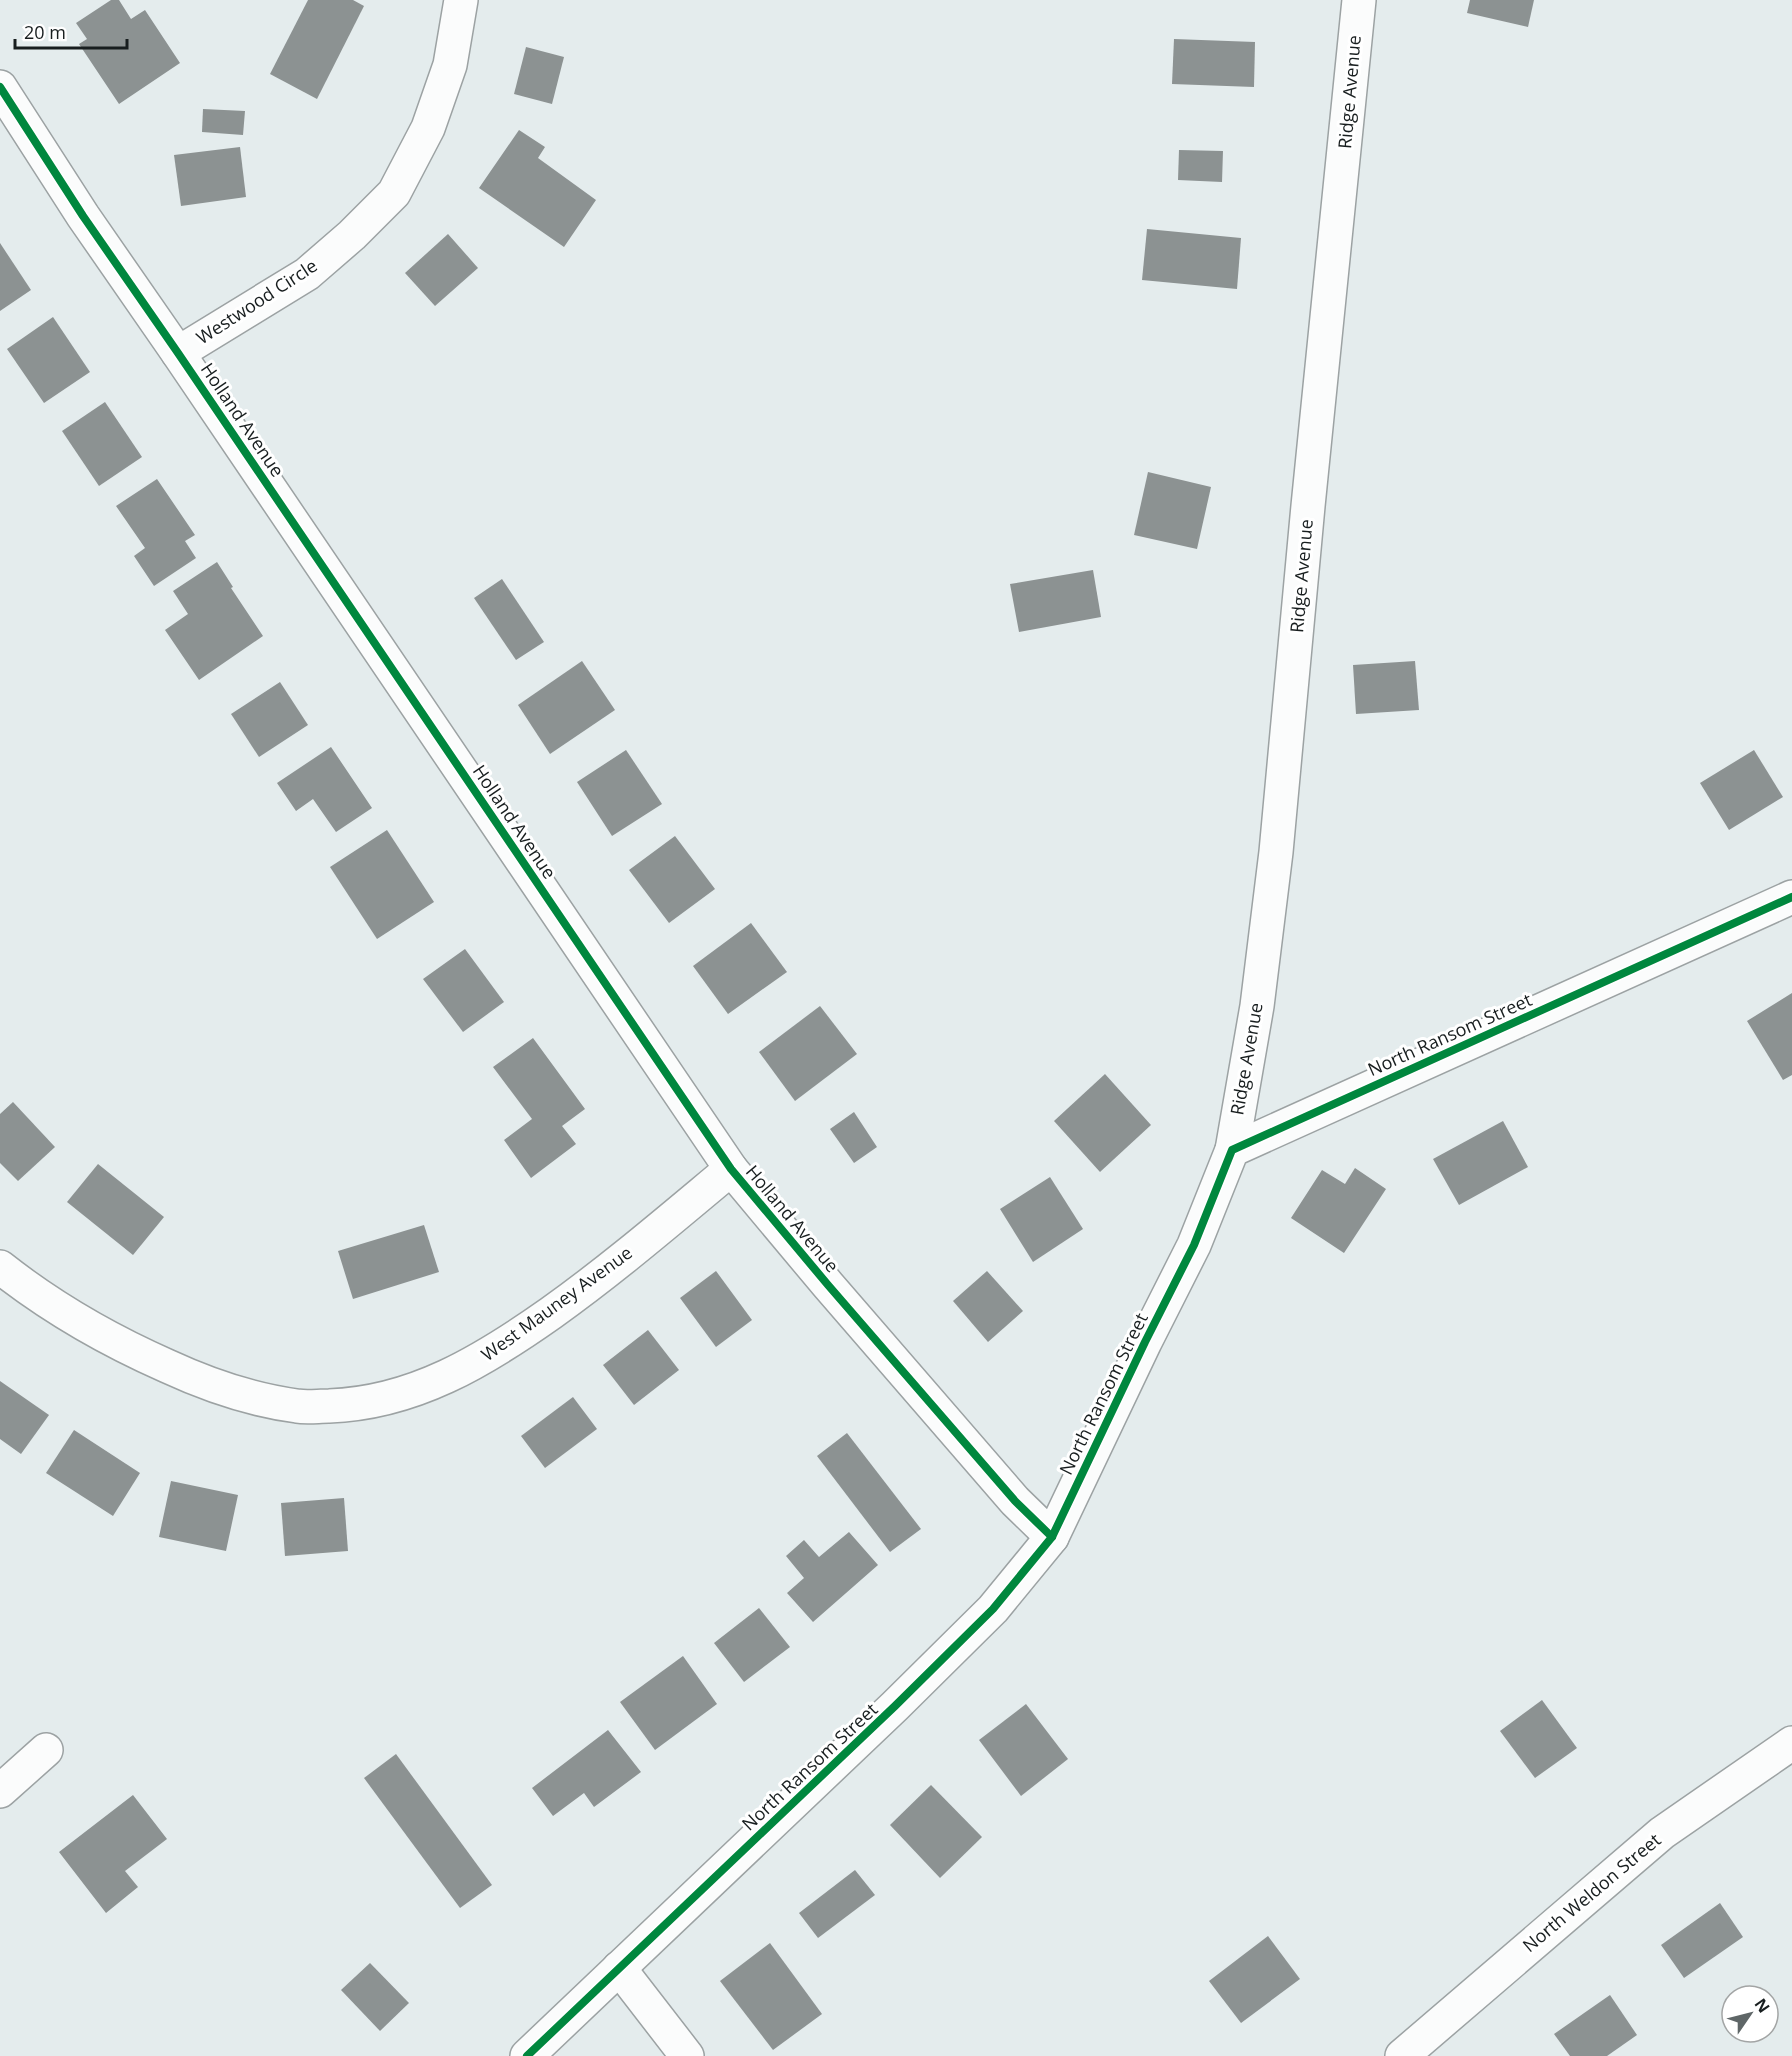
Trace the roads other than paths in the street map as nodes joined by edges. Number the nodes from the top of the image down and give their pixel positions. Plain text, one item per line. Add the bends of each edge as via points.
1 (462, 0) edge
2 (1359, 0) edge
3 (0, 87) edge
4 (178, 353) junction
5 (1792, 897) edge
6 (1232, 1150) junction
7 (731, 1168) junction
8 (0, 1268) edge
9 (1052, 1536) junction
10 (1792, 1743) edge
11 (46, 1750) dead end
12 (0, 1791) edge
13 (619, 1968) junction
14 (527, 2056) edge
15 (687, 2056) edge
16 (1402, 2056) edge

1 - 4 street, Westwood Circle via 447,76 428,128 394,193 307,273
2 - 6 street, Ridge Avenue via 1276,852 1257,1006
3 - 4 street, Holland Avenue
4 - 7 street, Holland Avenue
5 - 6 street, North Ransom Street
6 - 9 street, North Ransom Street via 1194,1245
7 - 8 street, West Mauney Avenue via 589,1286 473,1365 416,1389 357,1405 299,1407 240,1395 182,1373 75,1319
7 - 9 street, Holland Avenue via 1015,1501
9 - 13 street, North Ransom Street via 976,1626
10 - 16 street, North Weldon Street via 1662,1833
11 - 12 street
13 - 14 street, North Ransom Street
13 - 15 street

